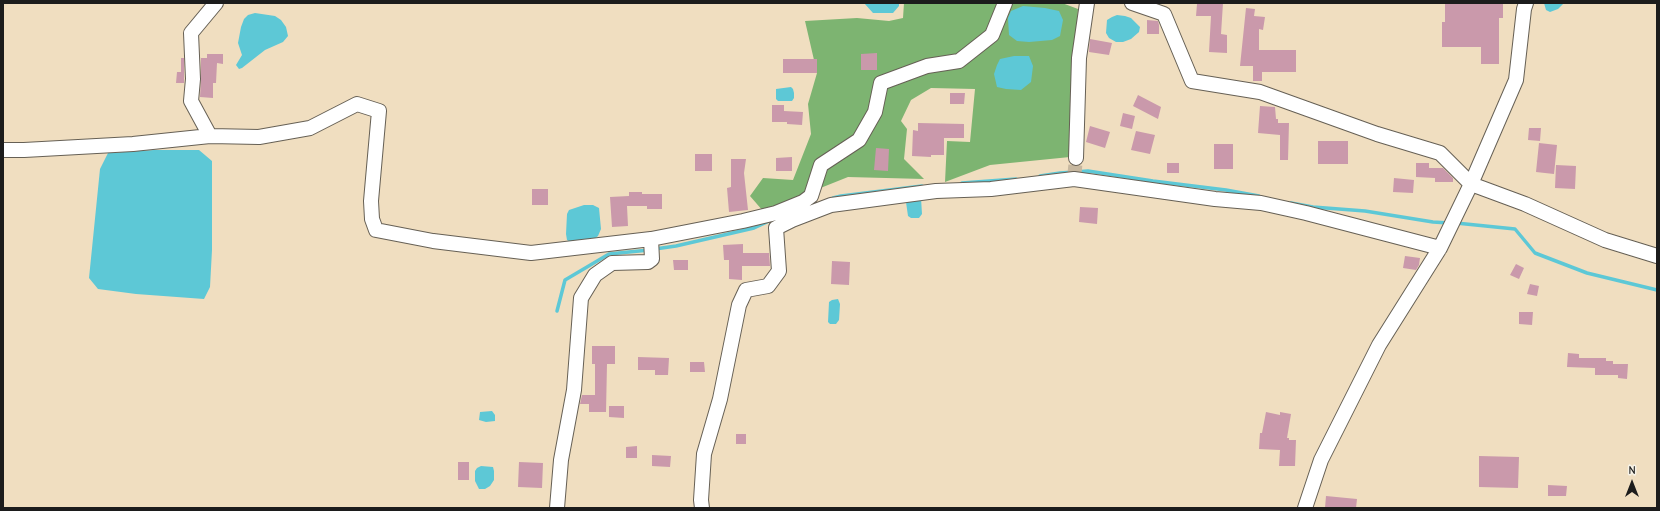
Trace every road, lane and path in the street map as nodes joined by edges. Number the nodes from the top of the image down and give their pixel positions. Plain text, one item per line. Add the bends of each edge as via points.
1 (216, 3) edge
2 (1005, 3) edge
3 (1087, 3) edge
4 (1132, 3) edge
5 (1526, 3) edge
6 (210, 136) junction
7 (3, 150) edge
8 (1076, 158) tunnel mouth
9 (1471, 184) junction
10 (651, 239) junction
11 (1440, 248) junction
12 (1657, 256) edge
13 (556, 508) edge
14 (702, 508) edge
15 (1305, 508) edge

1 - 6 street via 191,33 191,101
2 - 10 street via 992,35 959,61 928,66 881,83 875,112 858,140 821,165 811,196 803,202 769,214
3 - 8 street via 1079,58
4 - 9 street via 1164,14 1192,81 1260,92 1377,134 1440,153
5 - 9 street via 1516,80
6 - 7 street via 133,144
6 - 10 street via 259,136 310,128 357,104 379,111 371,201 372,219 376,230 433,241 531,253
9 - 11 street
9 - 12 street via 1525,204 1605,240
10 - 13 street via 652,258 648,262 612,263 595,275 581,298 574,390 561,460
11 - 14 street via 1261,203 1074,179 991,189 936,191 831,205 776,228 779,271 768,286 746,290 739,305 720,399 704,454
11 - 15 street via 1379,346 1321,460

